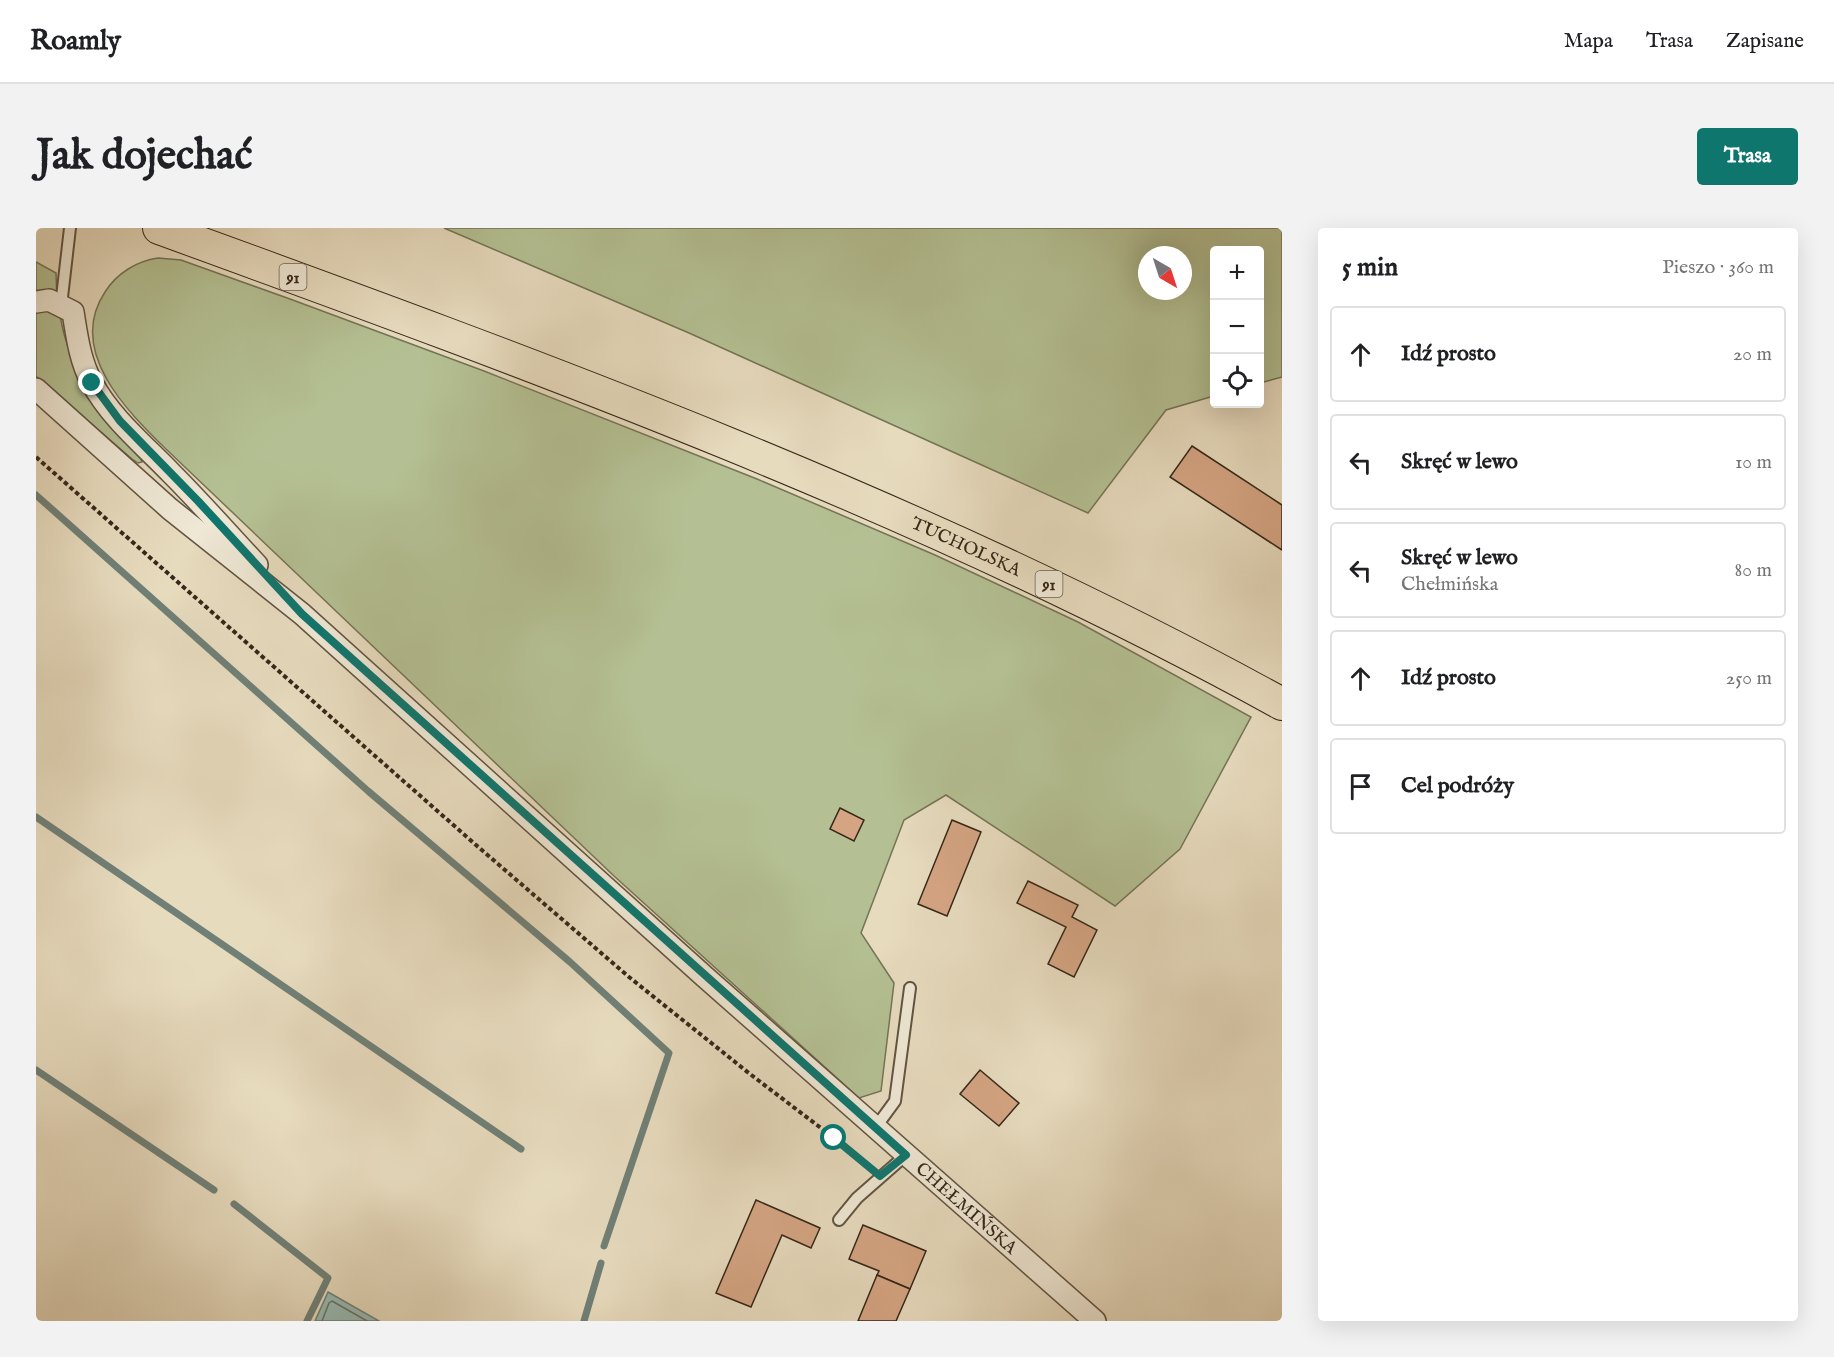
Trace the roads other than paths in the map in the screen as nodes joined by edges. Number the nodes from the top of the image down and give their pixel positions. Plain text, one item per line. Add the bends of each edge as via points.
1 (70, 228) edge
2 (159, 228) edge
3 (36, 302) edge
4 (61, 306) junction
5 (36, 389) edge
6 (302, 614) junction
7 (1282, 704) edge
8 (910, 988) dead end
9 (876, 1127) junction
10 (906, 1155) junction
11 (839, 1220) dead end
12 (1095, 1321) edge

1 - 4 lane
2 - 7 main road, TUCHOLSKA / 91 via 541,370 810,477 1083,600
3 - 4 street via 49,300
4 - 6 street via 73,312 84,366 101,398
5 - 6 street via 170,509
6 - 9 street, CHEŁMIŃSKA
8 - 9 lane via 895,1101
9 - 10 street, CHEŁMIŃSKA
10 - 11 lane via 857,1198
10 - 12 street, CHEŁMIŃSKA

